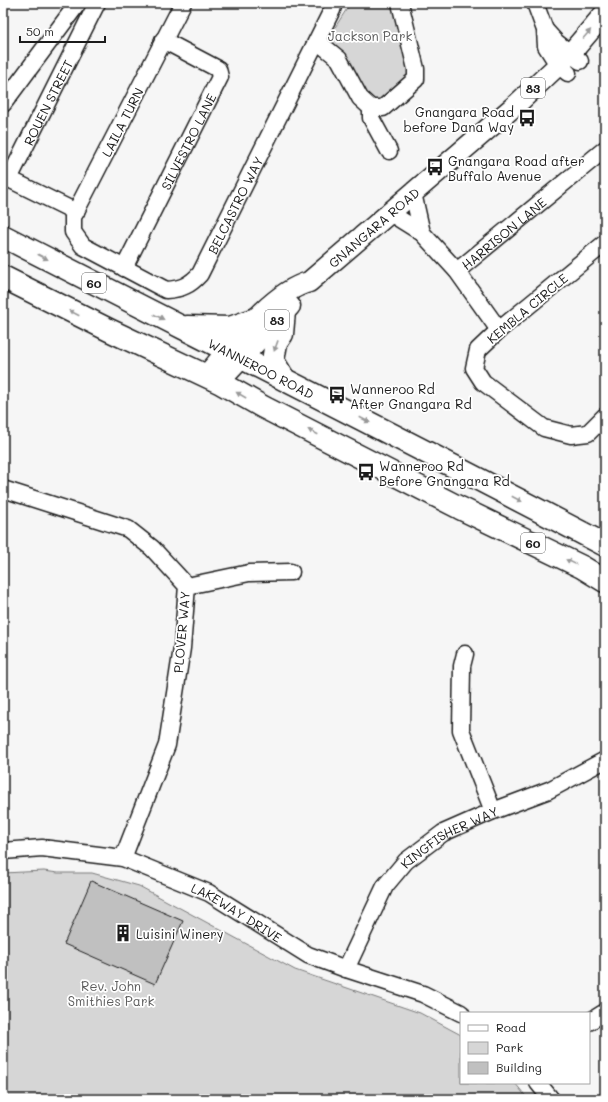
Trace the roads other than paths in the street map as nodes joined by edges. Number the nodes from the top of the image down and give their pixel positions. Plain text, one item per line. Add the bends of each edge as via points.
1 (78, 3) edge
2 (97, 3) edge
3 (183, 3) edge
4 (400, 3) edge
5 (535, 3) edge
6 (335, 5) edge
7 (605, 14) edge
8 (605, 34) edge
9 (163, 40) junction
10 (317, 41) junction
11 (569, 63) junction
12 (3, 104) edge
13 (370, 108) junction
14 (605, 149) edge
15 (389, 151) dead end
16 (6, 177) edge
17 (413, 193) junction
18 (76, 212) junction
19 (390, 213) junction
20 (422, 233) junction
21 (3, 236) edge
22 (78, 242) joint
23 (605, 243) edge
24 (124, 268) junction
25 (457, 271) junction
26 (3, 277) edge
27 (309, 282) junction
28 (284, 311) junction
29 (256, 319) junction
30 (178, 327) junction
31 (499, 330) junction
32 (236, 354) junction
33 (212, 379) junction
34 (284, 379) junction
35 (605, 416) edge
36 (3, 488) edge
37 (605, 545) edge
38 (291, 572) dead end
39 (605, 581) edge
40 (187, 586) junction
41 (465, 654) dead end
42 (605, 760) edge
43 (493, 811) junction
44 (3, 851) edge
45 (124, 858) junction
46 (346, 969) junction
47 (460, 1012) edge
48 (605, 1012) edge
49 (590, 1021) edge
50 (539, 1084) edge
51 (551, 1099) edge

1 - 12 street
2 - 16 street, ROUEN STREET
3 - 9 street, LAILA TURN
4 - 13 street via 416,69 416,79 383,108
5 - 11 street via 545,30 546,46
6 - 10 street, BELCASTRO WAY
11 -> 7 main road, GNANGARA ROAD / 83
8 - 11 main road, GNANGARA ROAD / 83
9 - 18 street, LAILA TURN
9 - 24 street, SILVESTRO LANE via 218,69 220,77
10 - 13 street via 339,59 360,98
10 - 24 street, BELCASTRO WAY via 200,274 191,284 179,290 166,290
11 - 17 main road, GNANGARA ROAD / 83 via 481,133 457,157
13 - 15 street via 371,118
14 - 25 street, HARRISON LANE
16 - 18 street
17 - 19 main road, GNANGARA ROAD / 83
17 - 20 street
18 - 22 street, LAILA TURN via 73,218 73,232
19 - 20 street
19 - 27 main road, GNANGARA ROAD / 83
20 - 25 street
21 -> 30 highway, WANNEROO ROAD / 60
22 - 24 street, BELCASTRO WAY
23 - 31 street, KEMBLA CIRCLE
25 - 31 street
33 -> 26 highway, 60
27 - 28 main road, GNANGARA ROAD / 83 via 305,292
27 - 29 main road, GNANGARA ROAD / 83 via 295,286
28 - 32 main road, GNANGARA ROAD / 83
28 -> 34 highway via 282,334 276,343 273,362
29 - 30 highway, 83 via 230,328
29 - 32 main road, GNANGARA ROAD / 83
30 - 32 highway, WANNEROO ROAD / 60
31 - 35 street, KEMBLA CIRCLE via 478,350 474,368 484,382 544,428 571,435 588,433
32 - 33 main road, GNANGARA ROAD / 83
32 - 34 highway, WANNEROO ROAD / 60
39 -> 33 highway, 60
34 -> 37 highway, WANNEROO ROAD / 60
36 - 40 street, PLOVER WAY via 128,529 152,548
38 - 40 street via 248,573
40 - 45 street, PLOVER WAY via 182,648 167,745
41 - 43 street via 462,666 461,730
42 - 43 street, KINGFISHER WAY via 549,790
43 - 46 street, KINGFISHER WAY via 443,833 406,861 385,886
44 - 45 street, LAKEWAY DRIVE via 42,848
45 - 46 street, LAKEWAY DRIVE via 209,893 308,955
46 - 47 street, LAKEWAY DRIVE via 424,994
48 - 49 street
50 - 51 street

